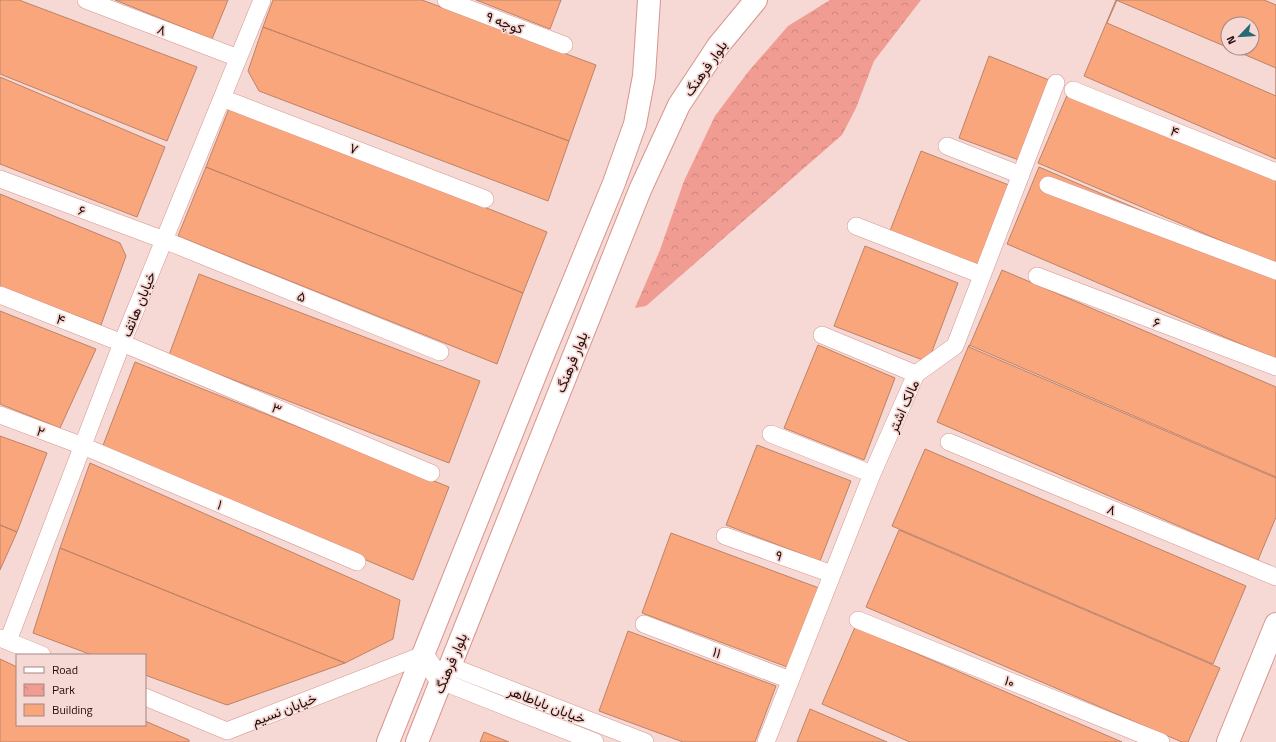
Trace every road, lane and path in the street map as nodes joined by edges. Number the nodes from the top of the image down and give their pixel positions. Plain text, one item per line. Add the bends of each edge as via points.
1 (86, 0) edge
2 (262, 0) edge
3 (446, 0) edge
4 (649, 0) edge
5 (756, 0) edge
6 (564, 45) dead end
7 (238, 58) junction
8 (1056, 83) dead end
9 (1073, 90) dead end
10 (222, 98) junction
11 (947, 146) dead end
12 (1276, 172) edge
13 (1021, 174) junction
14 (0, 179) edge
15 (1048, 185) dead end
16 (486, 199) dead end
17 (856, 226) dead end
18 (164, 240) junction
19 (1276, 270) edge
20 (982, 275) junction
21 (1037, 276) dead end
22 (0, 295) edge
23 (822, 335) dead end
24 (122, 343) junction
25 (440, 352) dead end
26 (1276, 367) edge
27 (916, 374) junction
28 (0, 415) edge
29 (771, 434) dead end
30 (949, 442) dead end
31 (83, 446) junction
32 (431, 473) dead end
33 (872, 474) junction
34 (725, 536) dead end
35 (357, 562) dead end
36 (832, 574) junction
37 (1276, 577) edge
38 (858, 620) dead end
39 (644, 624) dead end
40 (1276, 624) edge
41 (4, 639) edge
42 (40, 654) edge
43 (423, 655) junction
44 (446, 673) junction
45 (790, 680) junction
46 (146, 697) edge
47 (225, 736) edge
48 (388, 742) edge
49 (417, 742) edge
50 (595, 742) edge
51 (645, 742) edge
52 (766, 742) edge
53 (1161, 742) edge
54 (1228, 742) edge

1 - 7 street, ۸
2 - 7 street, خیابان هاتف
3 - 6 street, کوچه ۹
4 - 43 main road, بلوار فرهنگ via 644,76 635,124 614,183
5 - 44 main road, بلوار فرهنگ via 718,46 679,105 640,190
7 - 10 street, خیابان هاتف
8 - 13 street, مالک اشتر
9 - 12 street, ۴
10 - 16 street, ۷
10 - 18 street, خیابان هاتف
11 - 13 street
13 - 20 street, مالک اشتر
14 - 18 street, ۶
15 - 19 street
17 - 20 street
18 - 24 street, خیابان هاتف
18 - 25 street, ۵
20 - 27 street, مالک اشتر via 955,346
21 - 26 street, ۶
22 - 24 street, ۴
23 - 27 street
24 - 31 street, خیابان هاتف
24 - 32 street, ۳
27 - 33 street, مالک اشتر
28 - 31 street, ۲
29 - 33 street
30 - 37 street, ۸
31 - 35 street, ۱
31 - 41 street, خیابان هاتف via 20,611
33 - 36 street, مالک اشتر
34 - 36 street, ۹
36 - 45 street, مالک اشتر
38 - 53 street, ۱۰
39 - 45 street, ۱۱
40 - 54 main road
41 - 42 street
43 - 44 street
43 - 47 street, خیابان نسیم
43 - 48 main road, بلوار فرهنگ
44 - 49 main road, بلوار فرهنگ
44 - 50 street, خیابان باباطاهر
44 - 51 street, خیابان باباطاهر
45 - 52 street, مالک اشتر
46 - 47 street, خیابان نسیم

